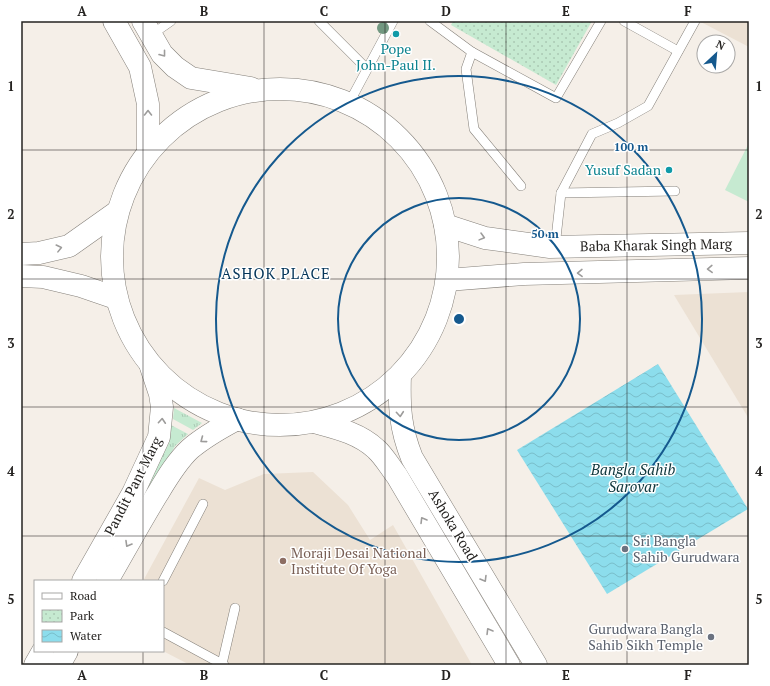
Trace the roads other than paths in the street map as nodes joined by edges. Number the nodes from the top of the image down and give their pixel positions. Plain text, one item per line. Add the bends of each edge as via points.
1 (114, 21) edge
2 (171, 21) edge
3 (319, 21) edge
4 (393, 21) edge
5 (430, 21) edge
6 (601, 21) edge
7 (624, 21) edge
8 (695, 21) edge
9 (147, 28) edge
10 (678, 51) junction
11 (472, 52) junction
12 (367, 69) junction
13 (262, 90) junction
14 (349, 103) junction
15 (148, 152) junction
16 (521, 186) dead end
17 (675, 191) dead end
18 (561, 193) junction
19 (117, 212) junction
20 (445, 226) junction
21 (749, 243) edge
22 (554, 247) junction
23 (21, 254) edge
24 (749, 268) edge
25 (21, 276) edge
26 (447, 280) junction
27 (116, 298) junction
28 (150, 364) junction
29 (400, 376) junction
30 (236, 420) junction
31 (314, 422) junction
32 (133, 493) junction
33 (152, 503) junction
34 (203, 504) dead end
35 (84, 580) edge
36 (108, 580) edge
37 (164, 580) edge
38 (235, 608) dead end
39 (164, 633) edge
40 (42, 652) edge
41 (67, 652) edge
42 (35, 665) edge
43 (60, 665) edge
44 (223, 665) edge
45 (509, 665) edge
46 (536, 665) edge

15 -> 1 main road via 148,104 140,67
2 - 9 lane
3 - 12 lane
4 - 12 lane
5 - 11 lane
6 - 11 lane via 556,98
7 - 10 lane
8 - 10 lane
9 -> 13 main road via 162,54 191,78
10 - 18 lane via 648,106 592,134
11 - 16 lane via 466,69 474,129
12 - 14 lane
13 - 14 main road via 312,92
13 - 15 main road via 238,94 192,113 172,127
14 - 20 main road via 380,122 415,158 429,178 439,201
15 - 19 main road via 129,180
17 - 18 lane
18 - 22 lane
23 -> 19 main road via 70,246
19 - 27 main road via 111,255
20 -> 22 main road, Baba Kharak Singh Marg via 485,238
20 - 26 main road via 448,252
21 - 22 main road, Baba Kharak Singh Marg
24 -> 26 main road, Baba Kharak Singh Marg via 524,274
25 - 27 main road via 43,277
26 - 29 main road via 431,332
27 - 28 main road via 129,333
28 - 30 main road via 164,379 198,404
32 -> 28 main road, Pandit Pant Marg via 161,430 161,400
29 - 31 main road via 361,405
29 -> 46 main road, Ashoka Road via 400,419 412,458
30 - 31 main road via 283,425
30 -> 33 main road, Pandit Pant Marg via 218,429 190,450
45 -> 31 main road, Ashoka Road via 383,457 376,449 351,433
32 - 33 main road
32 - 35 main road, Pandit Pant Marg
33 -> 36 main road, Pandit Pant Marg
34 - 37 lane
38 - 44 lane
39 - 44 lane
40 - 42 main road
41 - 43 main road

